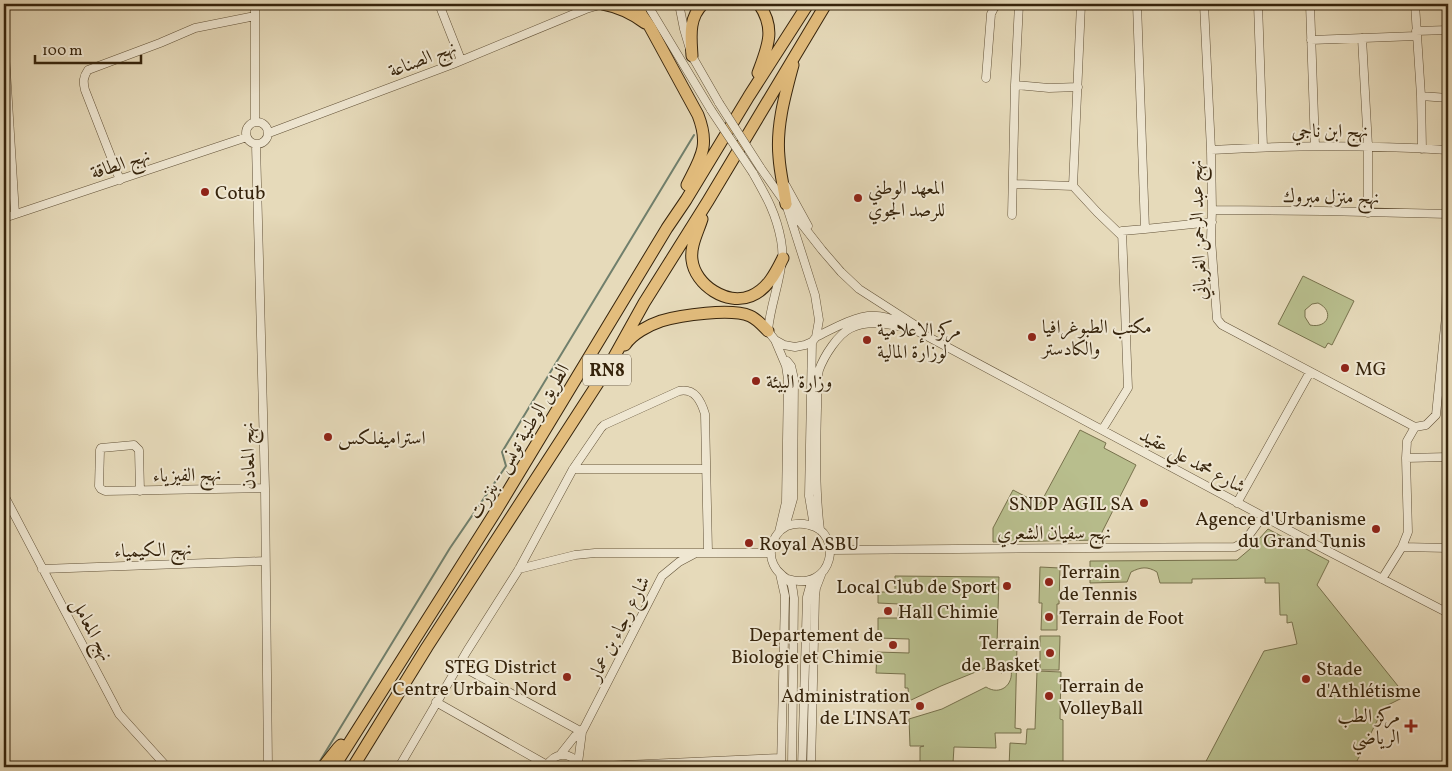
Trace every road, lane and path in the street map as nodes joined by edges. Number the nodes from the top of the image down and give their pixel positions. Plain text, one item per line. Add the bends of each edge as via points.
1 (255, 4) edge
2 (439, 4) edge
3 (596, 4) edge
4 (603, 4) edge
5 (639, 4) edge
6 (647, 4) edge
7 (679, 4) edge
8 (703, 4) edge
9 (759, 4) edge
10 (808, 4) edge
11 (826, 4) edge
12 (998, 4) edge
13 (1019, 4) edge
14 (1081, 4) edge
15 (1137, 4) edge
16 (1204, 4) edge
17 (1258, 4) edge
18 (1310, 4) edge
19 (1415, 4) edge
20 (586, 9) junction
21 (255, 16) junction
22 (650, 27) junction
23 (1448, 30) edge
24 (1416, 33) junction
25 (4, 38) edge
26 (1362, 38) junction
27 (1311, 40) junction
28 (796, 54) junction
29 (692, 56) junction
30 (461, 60) junction
31 (986, 78) dead end
32 (1015, 85) junction
33 (1078, 87) junction
34 (749, 96) junction
35 (1421, 96) junction
36 (1448, 98) edge
37 (255, 122) junction
38 (269, 133) junction
39 (247, 138) junction
40 (256, 145) junction
41 (1314, 146) junction
42 (1368, 146) junction
43 (1263, 147) junction
44 (1422, 149) junction
45 (1211, 150) junction
46 (1448, 150) edge
47 (120, 180) junction
48 (782, 180) junction
49 (1013, 184) junction
50 (1073, 186) junction
51 (708, 201) junction
52 (786, 204) junction
53 (1212, 210) junction
54 (1368, 213) junction
55 (15, 214) junction
56 (1448, 214) edge
57 (1012, 215) dead end
58 (4, 218) edge
59 (1212, 222) junction
60 (667, 228) junction
61 (1145, 230) junction
62 (1122, 236) junction
63 (822, 250) junction
64 (783, 258) junction
65 (908, 328) junction
66 (768, 331) junction
67 (923, 334) junction
68 (776, 340) junction
69 (814, 340) junction
70 (609, 366) junction
71 (1310, 372) junction
72 (1415, 427) junction
73 (1102, 430) junction
74 (1448, 457) edge
75 (1406, 458) junction
76 (573, 469) junction
77 (706, 469) junction
78 (264, 488) junction
79 (140, 491) junction
80 (4, 495) edge
81 (1238, 502) junction
82 (1263, 516) junction
83 (817, 528) junction
84 (782, 529) junction
85 (1402, 547) junction
86 (1448, 548) edge
87 (830, 550) junction
88 (696, 552) junction
89 (708, 552) junction
90 (771, 553) junction
91 (265, 561) junction
92 (42, 569) junction
93 (519, 569) junction
94 (822, 573) junction
95 (780, 574) junction
96 (815, 579) junction
97 (1382, 579) junction
98 (788, 580) junction
99 (1448, 613) edge
100 (458, 665) junction
101 (436, 702) junction
102 (376, 730) junction
103 (582, 732) junction
104 (351, 739) junction
105 (560, 755) junction
106 (780, 758) junction
107 (680, 765) edge
108 (547, 766) edge
109 (580, 766) edge
110 (167, 767) edge
111 (268, 767) edge
112 (323, 767) edge
113 (334, 767) edge
114 (353, 767) edge
115 (362, 767) edge
116 (399, 767) edge
117 (781, 767) edge
118 (792, 767) edge
119 (802, 767) edge
120 (811, 767) edge

1 - 21 street
2 - 30 street
3 - 20 street, نهج الصناعة
4 - 20 street, نهج الصناعة
4 - 22 highway via 635,15
5 - 22 highway via 641,14
6 - 64 street, bridge via 773,209
7 - 29 street
8 - 29 highway via 694,16
9 - 34 highway via 766,14 770,33
10 - 34 highway, الطريق الوطنية تونس - بنزرت / RN8
11 - 28 highway, الطريق الوطنية تونس - بنزرت / RN8
12 - 31 street via 991,14
13 - 32 street
14 - 33 street
15 - 61 street
16 - 45 street, نهج عبد الرحمن الغرياني
17 - 43 street
18 - 27 street
19 - 24 street
20 - 30 street, نهج الصناعة
21 - 37 street
21 - 47 street via 195,28 88,70 84,75 86,90
22 - 60 highway via 698,115 704,138 701,157
23 - 24 street
24 - 26 street
24 - 35 street
25 - 55 street
26 - 27 street
26 - 42 street
27 - 41 street
28 - 48 highway via 781,114 779,158
28 - 51 highway, الطريق الوطنية تونس - بنزرت / RN8
29 - 52 street, bridge via 718,103
30 - 38 street, نهج الصناعة
32 - 33 street
32 - 49 street
33 - 50 street
34 - 60 highway, الطريق الوطنية تونس - بنزرت / RN8
35 - 36 street
35 - 44 street
37 - 38 street via 266,125
37 - 39 street via 247,128
38 - 40 street via 266,141
39 - 40 street
39 - 47 street, نهج الطاقة
40 - 78 street, نهج المعادن
41 - 42 street, نهج ابن ناجي
41 - 43 street, نهج ابن ناجي
42 - 44 street, نهج ابن ناجي
42 - 54 street
43 - 45 street, نهج ابن ناجي
44 - 46 street, نهج ابن ناجي
45 - 53 street, نهج عبد الرحمن الغرياني
47 - 55 street, نهج الطاقة
48 - 52 highway
48 - 63 street
49 - 50 street
49 - 57 street
50 - 62 street
51 - 64 highway via 693,246 692,261 707,287 727,297 751,296 769,282
51 - 70 highway, الطريق الوطنية تونس - بنزرت / RN8
52 - 63 street
52 - 69 street via 815,295 818,320
53 - 54 street, نهج منزل مبروك
53 - 59 street, نهج عبد الرحمن الغرياني
54 - 56 street, نهج منزل مبروك
55 - 58 street, نهج الطاقة
56 - 72 street via 1446,316 1436,415 1426,425
59 - 61 street
59 - 71 street, نهج عبد الرحمن الغرياني via 1217,319 1222,325
60 - 104 highway, الطريق الوطنية تونس - بنزرت / RN8 via 509,490
61 - 62 street via 1122,231
62 - 73 street via 1128,388
63 - 67 street via 859,289 915,325
64 - 66 street
65 - 67 street
65 - 69 street via 880,316 860,317
65 - 83 street via 879,323 849,328 835,341 822,364 818,375
66 - 68 street
66 - 70 highway via 757,320 736,313 678,317 640,332 628,341
67 - 73 street, شارع محمد علي عقيد
68 - 69 street via 784,346 795,347
68 - 84 street via 788,379 786,502
69 - 83 street via 808,496
70 - 102 highway, الطريق الوطنية تونس - بنزرت / RN8
71 - 72 street, نهج عبد الرحمن الغرياني
71 - 81 street
72 - 75 street via 1407,441
73 - 81 street, شارع محمد علي عقيد
74 - 75 street
75 - 85 street via 1408,532
76 - 77 street
76 - 77 street via 604,425 685,390 692,392 701,402
76 - 93 street
77 - 89 street
78 - 79 street, نهج الفيزياء
78 - 91 street, نهج المعادن
79 - 79 street, نهج الفيزياء via 101,489 101,448 137,446
80 - 92 street, نهج المعامل
81 - 82 street, شارع محمد علي عقيد
82 - 87 street, نهج سفيان الشعري via 1244,542 1235,547
82 - 97 street, شارع محمد علي عقيد
83 - 84 street via 800,523
83 - 87 street via 827,539
84 - 90 street via 773,542
85 - 86 street
85 - 97 street
87 - 94 street via 829,562
88 - 89 street
88 - 93 street via 595,553
88 - 103 street, شارع رجاء بن عمار via 662,576
89 - 90 street
90 - 95 street via 773,565
91 - 92 street, نهج الكيمياء
91 - 111 street, نهج المعادن
92 - 110 street, نهج المعامل via 120,714
93 - 100 street
94 - 96 street
94 - 120 street via 815,596
95 - 98 street
95 - 106 street via 785,596
96 - 98 street via 806,582
96 - 119 street via 807,598
97 - 99 street, شارع محمد علي عقيد
98 - 118 street via 794,598
100 - 101 street
100 - 103 street
101 - 108 street
101 - 116 street
102 - 114 highway, الطريق الوطنية تونس - بنزرت / RN8
102 - 115 highway, RN8
103 - 105 street, شارع رجاء بن عمار
103 - 109 street, شارع رجاء بن عمار
104 - 112 highway via 338,748
104 - 113 highway, الطريق الوطنية تونس - بنزرت / RN8
105 - 108 street, شارع رجاء بن عمار via 550,760
105 - 109 street via 573,758
106 - 107 street
106 - 117 street
107 - 109 street

